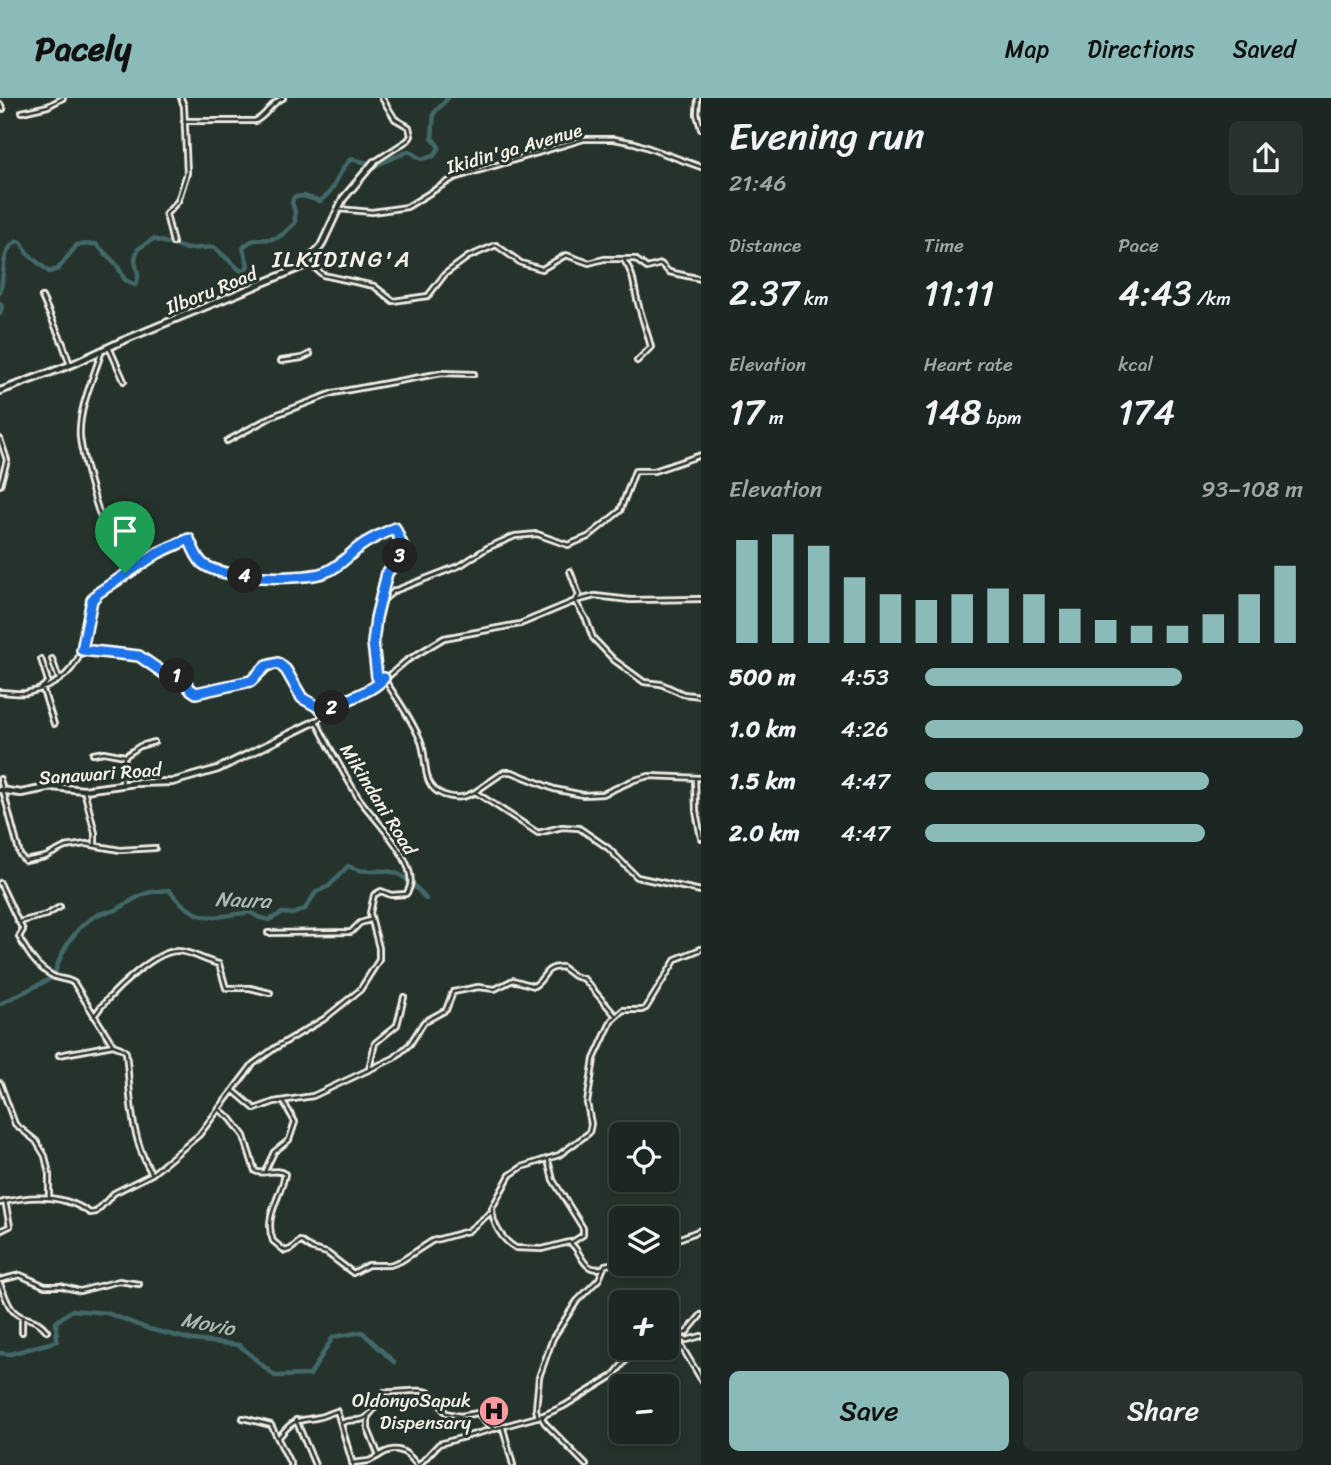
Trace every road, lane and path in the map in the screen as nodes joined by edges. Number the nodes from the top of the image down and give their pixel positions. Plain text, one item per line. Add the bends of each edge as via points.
1 (63, 98) edge
2 (181, 98) edge
3 (284, 98) edge
4 (383, 98) edge
5 (699, 99) edge
6 (0, 104) edge
7 (3, 109) dead end
8 (22, 112) dead end
9 (184, 121) junction
10 (701, 129) edge
11 (374, 162) joint
12 (701, 167) edge
13 (338, 209) junction
14 (173, 243) dead end
15 (624, 260) junction
16 (309, 263) junction
17 (701, 279) edge
18 (42, 297) dead end
19 (109, 347) junction
20 (103, 350) junction
21 (310, 354) dead end
22 (281, 361) dead end
23 (637, 361) dead end
24 (70, 365) junction
25 (474, 374) dead end
26 (124, 382) dead end
27 (0, 391) edge
28 (0, 439) edge
29 (227, 441) dead end
30 (701, 455) edge
31 (0, 485) edge
32 (570, 571) dead end
33 (125, 573) junction
34 (701, 599) edge
35 (575, 601) junction
36 (380, 603) junction
37 (82, 650) junction
38 (41, 659) dead end
39 (52, 660) dead end
40 (59, 678) junction
41 (384, 678) junction
42 (42, 687) junction
43 (0, 692) edge
44 (701, 696) edge
45 (327, 712) junction
46 (316, 721) junction
47 (54, 724) dead end
48 (154, 742) dead end
49 (93, 754) dead end
50 (124, 757) junction
51 (695, 778) junction
52 (701, 778) edge
53 (0, 779) edge
54 (122, 785) junction
55 (1, 790) edge
56 (84, 790) junction
57 (475, 792) junction
58 (701, 838) edge
59 (95, 845) junction
60 (155, 848) dead end
61 (0, 883) edge
62 (701, 891) edge
63 (60, 907) dead end
64 (370, 920) junction
65 (19, 922) junction
66 (268, 933) dead end
67 (701, 949) edge
68 (270, 993) dead end
69 (404, 997) dead end
70 (615, 1015) junction
71 (94, 1016) junction
72 (113, 1045) junction
73 (59, 1055) dead end
74 (369, 1069) junction
75 (0, 1083) edge
76 (233, 1090) junction
77 (283, 1101) junction
78 (219, 1108) junction
79 (548, 1160) junction
80 (264, 1172) junction
81 (152, 1174) junction
82 (49, 1198) junction
83 (5, 1201) junction
84 (0, 1203) edge
85 (492, 1212) junction
86 (701, 1230) edge
87 (0, 1231) edge
88 (679, 1238) edge
89 (571, 1242) junction
90 (609, 1264) edge
91 (603, 1268) junction
92 (0, 1282) edge
93 (139, 1284) dead end
94 (2, 1298) edge
95 (701, 1315) edge
96 (22, 1317) junction
97 (47, 1331) dead end
98 (22, 1332) dead end
99 (701, 1336) edge
100 (679, 1338) edge
101 (679, 1339) edge
102 (679, 1342) edge
103 (625, 1360) edge
104 (701, 1379) edge
105 (544, 1415) junction
106 (368, 1416) junction
107 (538, 1417) junction
108 (243, 1418) dead end
109 (296, 1420) junction
110 (341, 1423) junction
111 (503, 1426) junction
112 (495, 1429) junction
113 (279, 1437) junction
114 (379, 1456) junction
115 (352, 1464) edge
116 (291, 1465) edge
117 (314, 1465) edge
118 (418, 1465) edge
119 (513, 1465) edge
120 (586, 1465) edge

1 - 8 street
2 - 9 street
3 - 9 street via 255,121
4 - 11 street via 411,136
5 - 10 street
6 - 7 street
9 - 14 street via 187,173 179,200 165,216
11 - 13 street
12 - 13 street, Ikidin'ga Avenue via 635,143 584,139 454,178 407,207 369,212
13 - 16 street
15 - 16 street via 589,263 566,255 544,270 525,265 494,246 445,274 428,296 396,302 371,285 320,274
15 - 17 street via 635,259 647,268 661,264 669,272
15 - 23 street via 634,276 651,347
16 - 19 street, Ilboru Road
18 - 24 street
19 - 20 street, Ilboru Road
19 - 26 street
20 - 24 street, Ilboru Road
20 - 33 street via 84,405 80,437 105,529 127,564
21 - 22 street
24 - 27 street, Ilboru Road
25 - 29 street via 442,373 330,394 277,414
28 - 31 street via 7,460
30 - 36 street via 650,472 635,471 621,511 588,537 568,545 537,534 508,538
32 - 35 street via 579,595
33 - 36 street via 189,539 202,563 222,571 286,577 324,572 395,528 405,551 387,573
33 - 37 street via 92,600
34 - 35 street, Sanawari Road via 595,596
35 - 41 street, Sanawari Road via 520,624 444,638
35 - 44 street via 593,638 614,660 644,682
36 - 41 street via 373,643 377,677
37 - 40 street via 69,672
37 - 45 street via 143,657 165,674 182,677 196,693 251,681 266,666 278,663 302,698
38 - 42 street via 48,681
39 - 40 street
40 - 42 street
41 - 45 street, Sanawari Road
41 - 57 street via 424,747 430,785 458,798
42 - 43 street via 19,694
42 - 47 street
45 - 46 street, Sanawari Road
46 - 54 street, Sanawari Road via 203,774 172,782
46 - 64 street, Mikindani Road via 360,800 397,847 410,876 406,894 381,891 374,895
48 - 50 street
49 - 50 street
50 - 54 street
51 - 52 street
51 - 57 street via 649,776 603,794 583,795 504,772
51 - 58 street
53 - 55 street
54 - 56 street, Sanawari Road
55 - 56 street, Sanawari Road
55 - 59 street via 23,859 45,858 68,846
56 - 59 street
57 - 62 street via 538,833 562,827 587,832 637,877
59 - 60 street via 120,850
61 - 65 street
63 - 65 street
64 - 66 street via 351,932
64 - 76 street via 379,960 360,990 324,1020 263,1056
65 - 71 street via 23,930 19,937 37,966 74,982
67 - 70 street via 676,959 646,1008
68 - 71 street via 226,988 219,964 181,951 168,952 133,972
69 - 74 street via 397,1024 375,1043
70 - 74 street via 584,979 562,967 553,968 534,986 513,980 495,989 453,992 446,1010 424,1022 405,1049
70 - 79 street via 593,1065 587,1103 589,1133
71 - 72 street
72 - 73 street
72 - 81 street via 126,1052 133,1127
74 - 77 street via 309,1097
75 - 82 street via 15,1124 36,1141 48,1163
76 - 77 street via 253,1109
76 - 78 street
77 - 80 street via 295,1122 289,1140 274,1152
78 - 80 street via 244,1136 253,1170
78 - 81 street via 199,1135
79 - 85 street via 510,1175
79 - 89 street via 553,1180 583,1228 583,1235
80 - 85 street via 285,1174 270,1221 273,1241 288,1251 300,1241 327,1253 350,1273 401,1261 432,1241 468,1231
81 - 82 street via 114,1193 93,1213 68,1200
82 - 83 street
83 - 84 street
83 - 87 street via 10,1226
85 - 89 street via 499,1232 516,1248 542,1249
86 - 88 street
89 - 91 street via 584,1264
90 - 91 street
91 - 107 street via 553,1338 539,1377
92 - 93 street via 20,1275 45,1286 80,1291 119,1281
92 - 94 street
94 - 96 street
95 - 100 street
96 - 97 street via 36,1319
96 - 98 street
99 - 101 street
102 - 104 street
103 - 105 street via 608,1379
105 - 107 street
105 - 120 street via 545,1423
106 - 110 street
106 - 112 street via 385,1392 421,1389 435,1396 446,1413 478,1413
106 - 114 street
107 - 111 street
108 - 113 street via 270,1424
109 - 110 street via 336,1411
109 - 113 street
109 - 117 street
110 - 115 street
111 - 112 street
111 - 119 street
112 - 118 street via 439,1444
113 - 116 street
114 - 115 street
114 - 118 street via 402,1450

